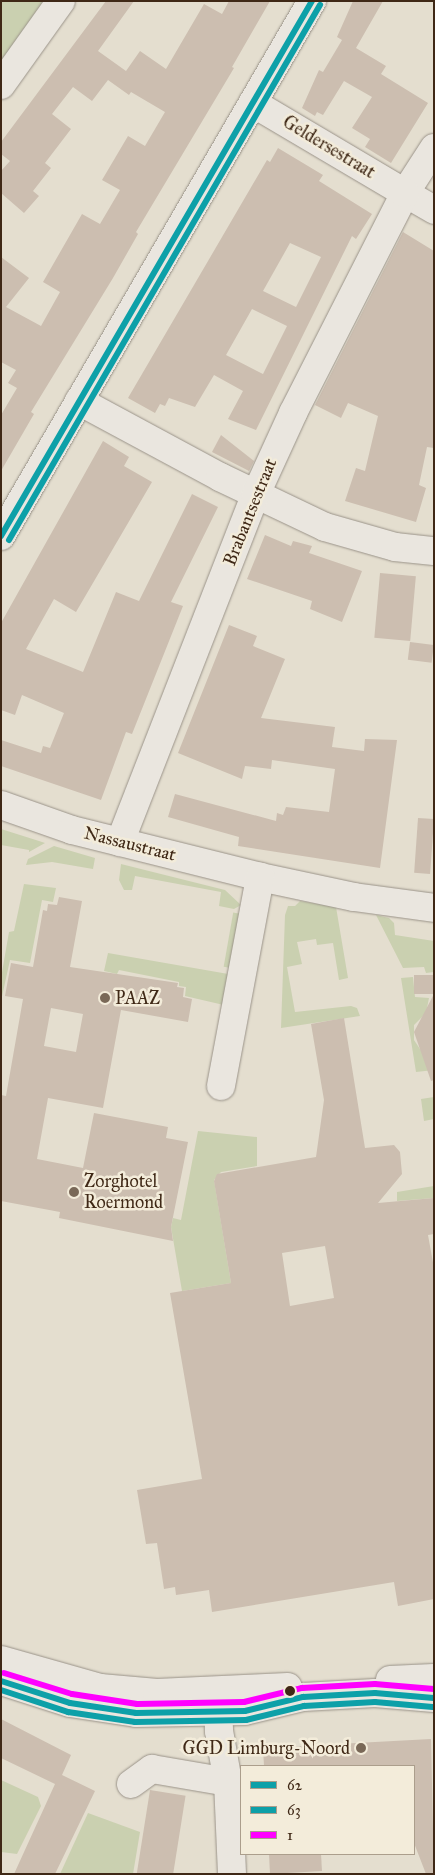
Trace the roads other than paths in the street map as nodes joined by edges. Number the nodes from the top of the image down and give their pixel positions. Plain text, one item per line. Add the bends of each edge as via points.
1 (61, 1) edge
2 (312, 1) edge
3 (1, 85) edge
4 (253, 102) junction
5 (434, 148) edge
6 (405, 193) junction
7 (434, 210) edge
8 (79, 401) junction
9 (256, 494) junction
10 (1, 536) edge
11 (434, 550) edge
12 (1, 805) edge
13 (120, 842) junction
14 (260, 877) junction
15 (434, 908) edge
16 (221, 1086) dead end
17 (11, 1674) edge
18 (434, 1678) edge
19 (434, 1698) edge
20 (219, 1701) junction
21 (228, 1782) junction
22 (130, 1784) dead end
23 (232, 1874) edge

1 - 3 street
2 - 4 street
4 - 6 street, Geldersestraat
4 - 8 street
5 - 6 street, Brabantsestraat
6 - 7 street, Geldersestraat
6 - 9 street, Brabantsestraat via 293,413
8 - 9 street
8 - 10 street
9 - 11 street via 325,527 395,547
9 - 13 street, Brabantsestraat
12 - 13 street, Nassaustraat
13 - 14 street, Nassaustraat
14 - 15 street, Nassaustraat
14 - 16 street
17 - 20 street
18 - 20 street
19 - 20 street via 375,1693 303,1697 245,1710
20 - 21 street via 219,1731
21 - 22 street via 152,1769
21 - 23 street

